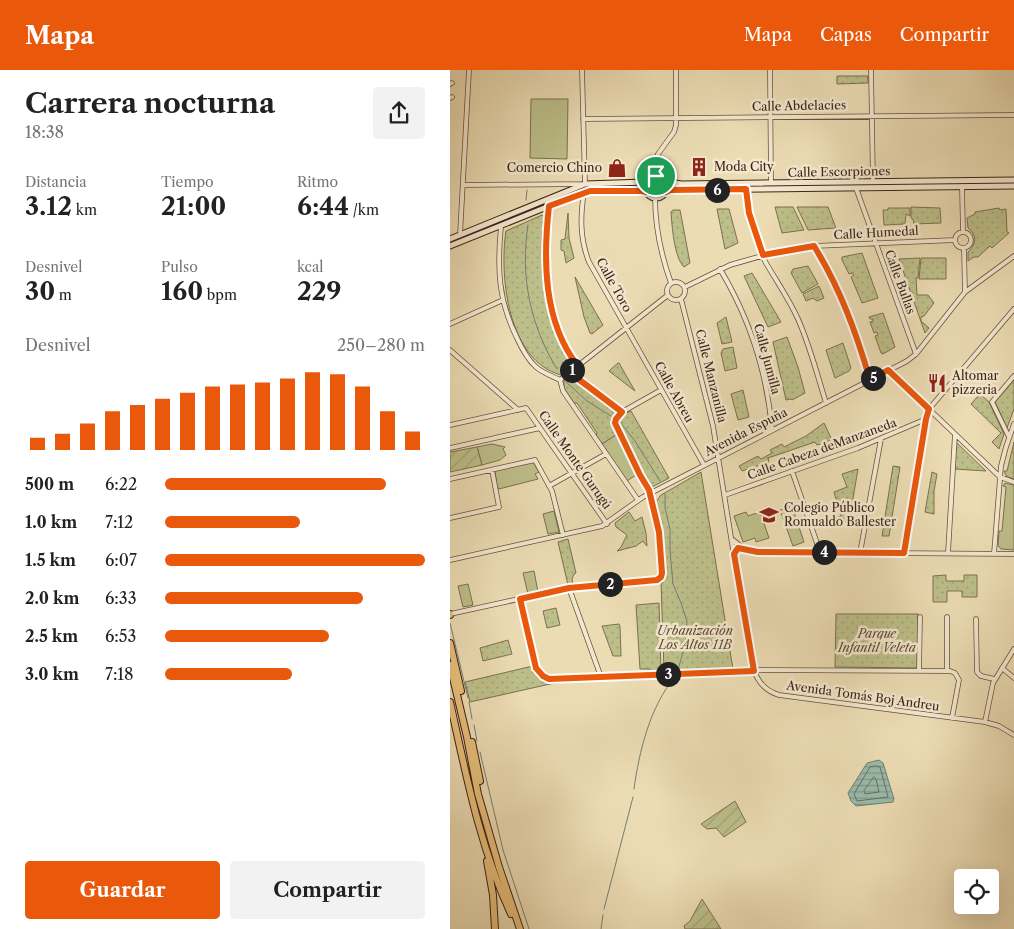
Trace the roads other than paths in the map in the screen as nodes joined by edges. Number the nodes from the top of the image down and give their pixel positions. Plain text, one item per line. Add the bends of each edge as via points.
1 (469, 70) edge
2 (582, 70) edge
3 (676, 70) edge
4 (770, 70) edge
5 (872, 70) edge
6 (872, 115) junction
7 (1014, 115) edge
8 (770, 116) junction
9 (676, 118) junction
10 (584, 119) junction
11 (656, 176) junction
12 (1014, 180) edge
13 (666, 181) junction
14 (873, 181) junction
15 (646, 182) junction
16 (771, 183) junction
17 (585, 184) junction
18 (464, 185) junction
19 (1014, 186) edge
20 (962, 187) junction
21 (856, 188) junction
22 (746, 189) junction
23 (584, 192) junction
24 (647, 192) junction
25 (666, 192) junction
26 (655, 197) junction
27 (549, 206) junction
28 (502, 226) junction
29 (963, 232) junction
30 (460, 234) junction
31 (450, 239) edge
32 (955, 240) junction
33 (876, 242) junction
34 (450, 246) edge
35 (814, 246) junction
36 (964, 248) junction
37 (763, 255) junction
38 (1014, 256) edge
39 (720, 269) junction
40 (671, 284) junction
41 (685, 286) junction
42 (965, 292) junction
43 (668, 295) junction
44 (502, 300) junction
45 (681, 300) junction
46 (1014, 309) edge
47 (450, 324) edge
48 (626, 328) junction
49 (450, 350) edge
50 (916, 354) junction
51 (578, 366) junction
52 (888, 370) junction
53 (569, 372) junction
54 (1014, 376) edge
55 (560, 380) junction
56 (870, 380) junction
57 (661, 390) junction
58 (826, 402) junction
59 (929, 409) junction
60 (518, 410) junction
61 (622, 412) junction
62 (926, 419) junction
63 (1014, 424) edge
64 (450, 425) edge
65 (540, 428) junction
66 (772, 430) junction
67 (955, 434) junction
68 (1009, 437) junction
69 (881, 439) junction
70 (450, 448) edge
71 (606, 454) junction
72 (719, 458) junction
73 (704, 465) junction
74 (492, 470) junction
75 (792, 472) junction
76 (572, 473) junction
77 (1000, 477) junction
78 (450, 479) edge
79 (1014, 482) edge
80 (549, 486) junction
81 (650, 494) junction
82 (725, 495) junction
83 (638, 500) junction
84 (450, 518) edge
85 (606, 524) junction
86 (563, 535) junction
87 (732, 538) junction
88 (741, 548) junction
89 (820, 552) junction
90 (860, 553) junction
91 (904, 553) junction
92 (948, 553) junction
93 (734, 554) junction
94 (994, 554) junction
95 (1014, 554) edge
96 (450, 560) edge
97 (569, 588) junction
98 (520, 599) junction
99 (450, 614) edge
100 (920, 617) dead end
101 (947, 617) dead end
102 (976, 619) dead end
103 (450, 643) edge
104 (1014, 649) edge
105 (450, 665) edge
106 (1002, 668) junction
107 (919, 670) junction
108 (947, 670) junction
109 (754, 671) junction
110 (601, 677) junction
111 (1014, 678) edge
112 (994, 680) junction
113 (450, 702) edge
114 (952, 718) junction
115 (985, 722) junction
116 (1014, 735) edge
117 (477, 821) junction
118 (490, 839) junction
119 (495, 929) edge
120 (519, 929) edge

1 - 18 street
2 - 10 street
3 - 9 street
4 - 8 street
5 - 6 street
6 - 7 street, Calle Abdelacíes
6 - 8 street, Calle Abdelacíes
6 - 14 street
8 - 9 street, Calle Abdelacíes
8 - 16 street
9 - 10 street, Calle Abdelacíes
9 - 11 street via 674,132 658,154
10 - 17 street
11 - 13 street
11 - 15 street
12 - 14 street, Calle Escorpiones
13 - 16 street, Calle Escorpiones via 676,184
13 - 25 street
14 - 16 street, Calle Escorpiones
15 - 17 street
15 - 24 street
17 - 18 street
17 - 30 street
18 - 30 street
19 - 20 street, Calle Escorpiones
20 - 21 street, Calle Escorpiones
20 - 29 street
21 - 22 street, Calle Escorpiones
21 - 33 street, Calle Bullas
22 - 25 street, Calle Escorpiones
22 - 37 street via 749,213
23 - 24 street
23 - 27 street
23 - 48 street, Calle Toro via 581,227 587,256
24 - 26 street
25 - 26 street
26 - 40 street via 660,249
27 - 28 street
27 - 51 street via 545,252 549,292 562,339
28 - 34 street
28 - 44 street via 498,265
29 - 32 street via 958,233
29 - 36 street via 968,233 971,241
30 - 31 street
32 - 33 street, Calle Humedal
32 - 36 street via 957,246
33 - 35 street, Calle Humedal
33 - 50 street, Calle Bullas
35 - 37 street, Calle Humedal
35 - 56 street via 848,311
36 - 42 street
37 - 39 street, Calle Humedal
37 - 58 street via 804,333
38 - 42 street, Avenida Espuña
39 - 41 street, Calle Humedal
39 - 66 street, Calle Jumilla via 758,352
40 - 41 street via 678,282
40 - 43 street
41 - 45 street
42 - 50 street, Avenida Espuña
43 - 45 street via 674,300
43 - 48 street
44 - 47 street
44 - 55 street via 526,356 539,370
45 - 72 street, Calle Manzanilla
46 - 59 street
48 - 51 street
48 - 57 street, Calle Abreu
49 - 60 street
50 - 52 street, Avenida Espuña
51 - 53 street
52 - 56 street, Avenida Espuña
52 - 59 street
53 - 55 street
53 - 61 street
54 - 68 street via 992,402
55 - 71 street via 563,391
56 - 58 street, Avenida Espuña
57 - 61 street
57 - 73 street, Calle Abreu
58 - 66 street, Avenida Espuña
59 - 62 street
59 - 67 street
60 - 64 street
60 - 65 street, Calle Monte Gurugú via 526,408
61 - 81 street via 615,423
62 - 69 street, Calle Cabeza deManzaneda
62 - 91 street
63 - 68 street
65 - 70 street
65 - 76 street, Calle Monte Gurugú
66 - 72 street, Avenida Espuña
67 - 77 street
67 - 92 street
68 - 77 street
69 - 75 street, Calle Cabeza deManzaneda
69 - 90 street
71 - 76 street
71 - 83 street
72 - 73 street, Avenida Espuña
72 - 82 street
73 - 81 street, Avenida Espuña
74 - 78 street
74 - 80 street via 535,460
74 - 84 street via 499,507
75 - 82 street, Calle Cabeza deManzaneda
75 - 89 street
76 - 80 street
76 - 85 street, Calle Monte Gurugú
77 - 79 street
77 - 94 street
80 - 86 street
81 - 83 street, Avenida Espuña
81 - 97 street via 659,536 661,577
82 - 87 street
83 - 85 street, Avenida Espuña
85 - 86 street, Avenida Espuña
86 - 96 street, Avenida Espuña
87 - 88 street
87 - 93 street
88 - 89 street via 758,552
88 - 93 street
89 - 90 street
90 - 91 street
91 - 92 street
92 - 94 street
93 - 109 street
94 - 95 street
97 - 98 street
97 - 110 street
98 - 99 street
98 - 110 street via 540,674 552,679
100 - 107 street
101 - 108 street
102 - 112 street via 976,671
103 - 118 highway via 478,766
104 - 106 street
105 - 118 highway
106 - 111 street
106 - 112 street
107 - 108 street
107 - 109 street
108 - 114 street via 955,673 959,680
109 - 110 street
109 - 114 street, Avenida Tomás Boj Andreu via 763,686 779,695
112 - 115 street
113 - 117 highway
114 - 115 street, Avenida Tomás Boj Andreu
115 - 116 street, Avenida Tomás Boj Andreu
117 - 119 highway via 491,884
117 - 120 highway via 502,894
118 - 120 highway

